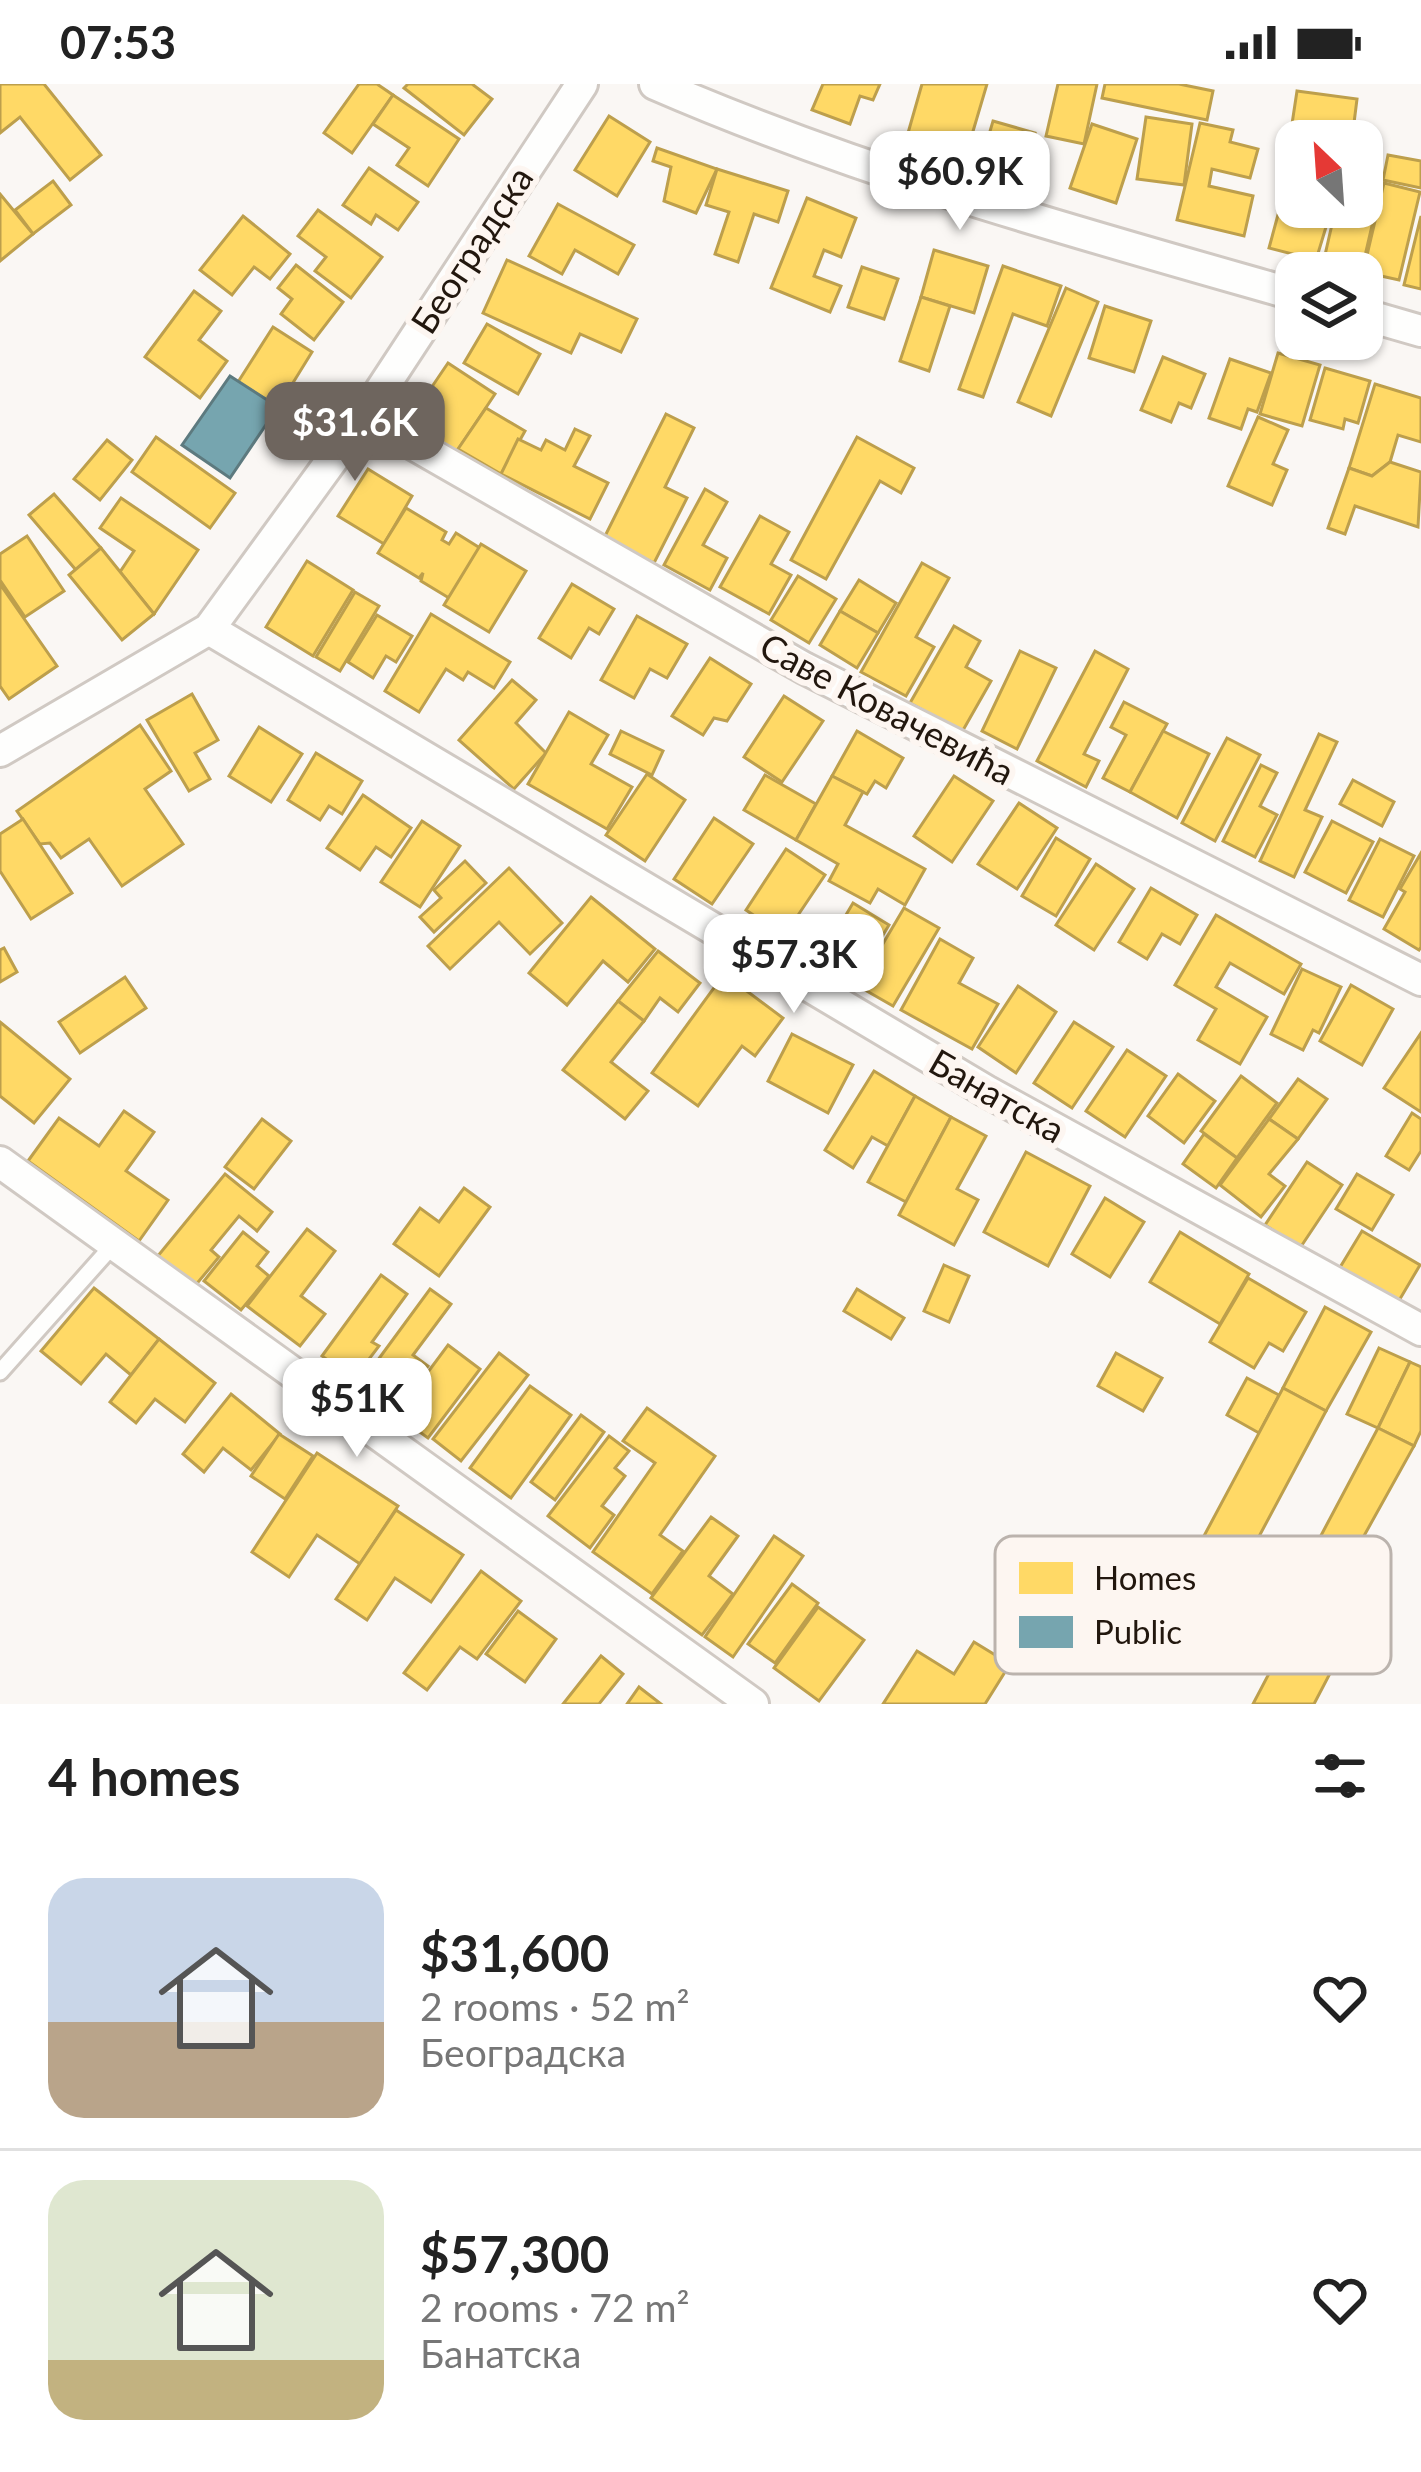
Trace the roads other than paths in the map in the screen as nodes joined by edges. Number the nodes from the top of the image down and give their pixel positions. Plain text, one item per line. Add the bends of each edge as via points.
1 (581, 84) edge
2 (655, 84) edge
3 (1275, 289) edge
4 (1383, 320) edge
5 (1421, 331) edge
6 (364, 416) junction
7 (209, 629) junction
8 (0, 751) edge
9 (1421, 980) edge
10 (0, 1162) edge
11 (114, 1244) junction
12 (1421, 1330) edge
13 (0, 1372) edge
14 (753, 1704) edge

1 - 6 street, Београдска
2 - 3 street via 957,198
4 - 5 street
6 - 7 street, Београдска
6 - 9 street, Саве Ковачевића via 804,668
7 - 8 street, Београдска
7 - 12 street, Банатска via 986,1091
10 - 11 street
11 - 13 lane
11 - 14 street

